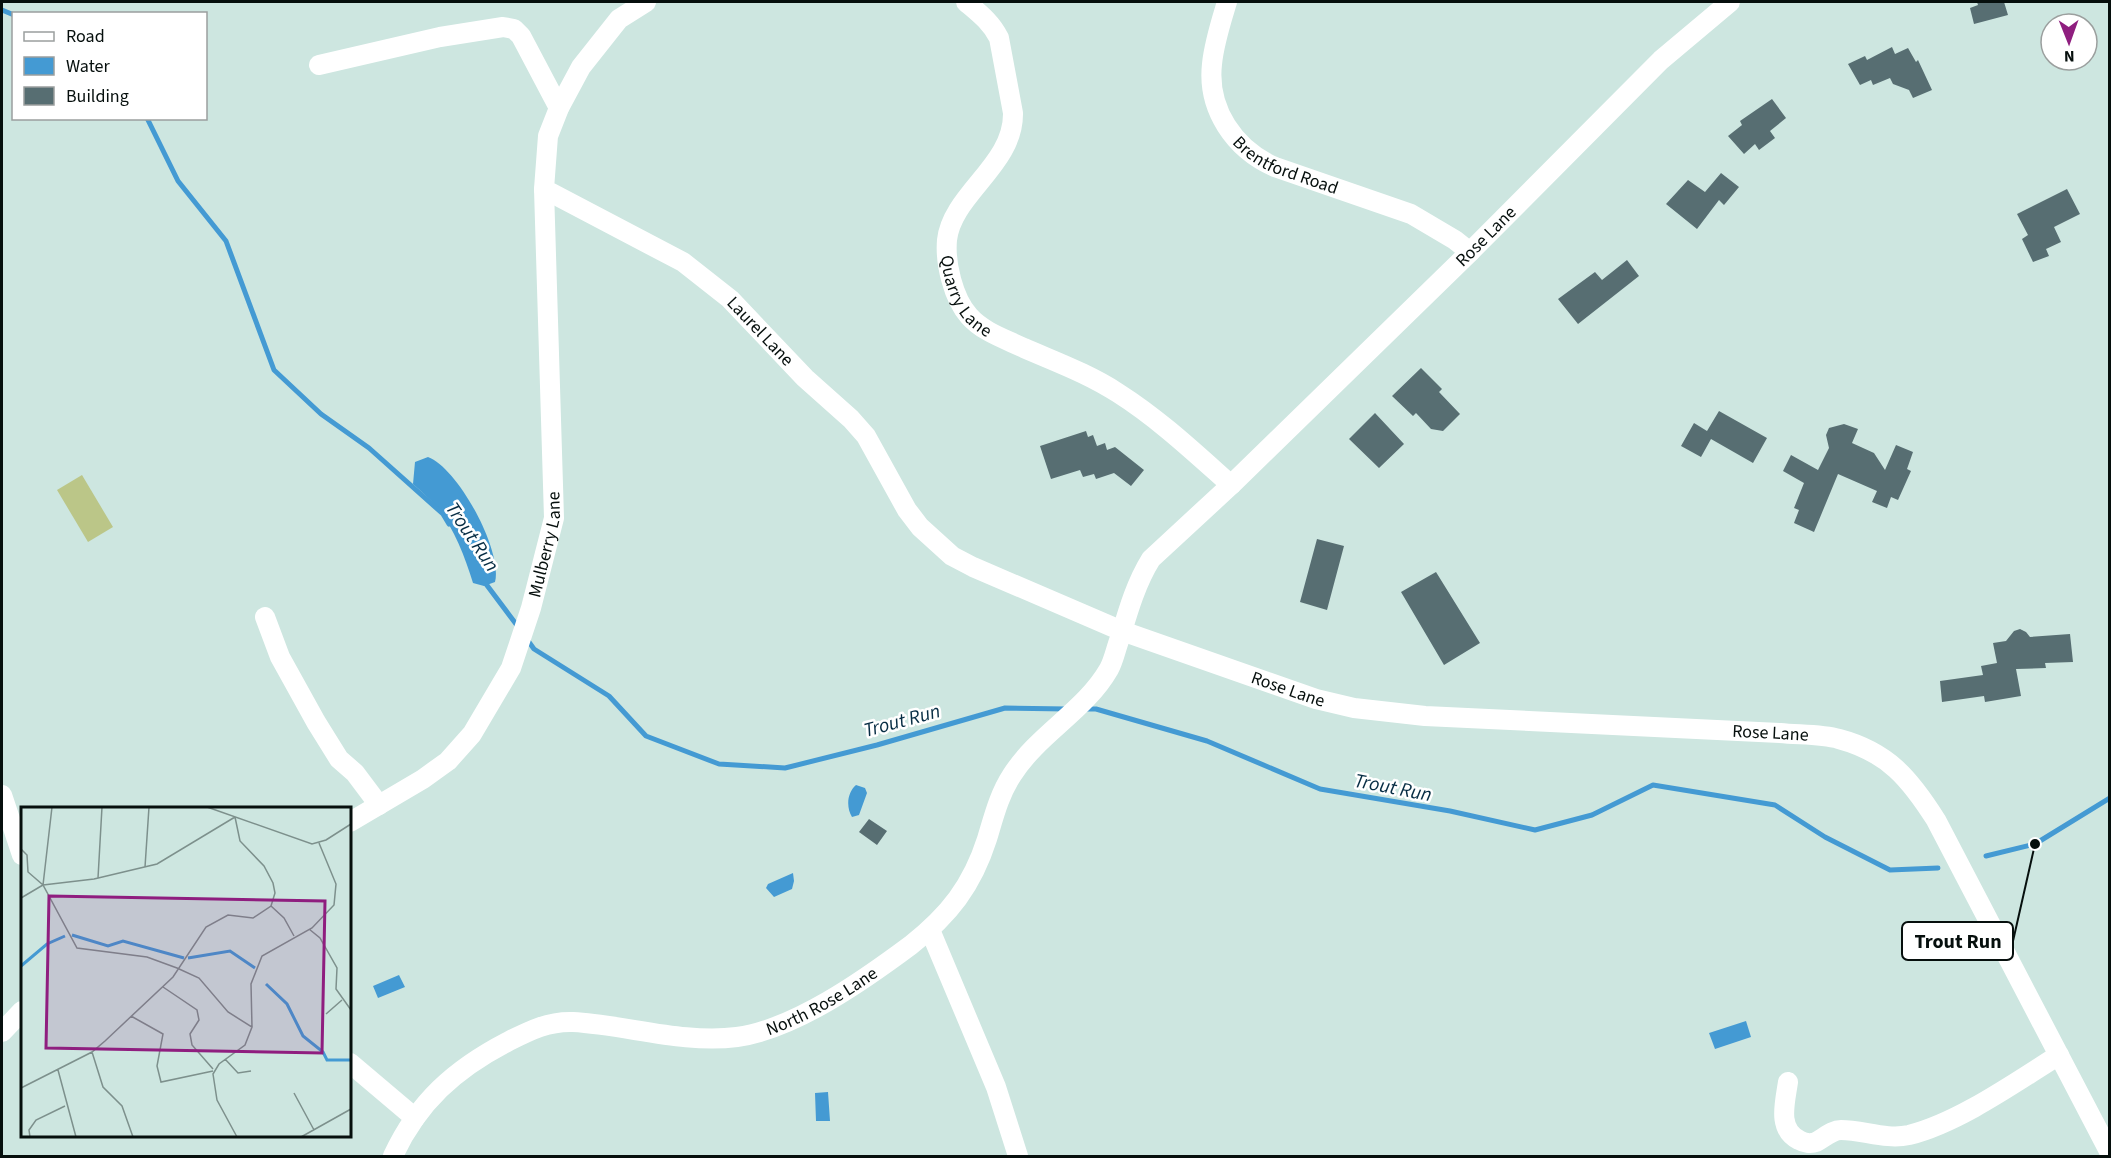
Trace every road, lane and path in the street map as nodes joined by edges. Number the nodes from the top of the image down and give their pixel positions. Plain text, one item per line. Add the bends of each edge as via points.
1 (646, 2) edge
2 (966, 2) edge
3 (1227, 2) edge
4 (1730, 2) edge
5 (319, 65) dead end
6 (559, 108) junction
7 (544, 189) junction
8 (1470, 252) junction
9 (1231, 485) junction
10 (265, 617) dead end
11 (1122, 631) junction
12 (2, 795) edge
13 (379, 806) junction
14 (351, 821) edge
15 (21, 852) edge
16 (930, 930) junction
17 (21, 1012) edge
18 (2, 1032) edge
19 (2059, 1055) junction
20 (351, 1064) edge
21 (1788, 1082) dead end
22 (415, 1118) junction
23 (2109, 1153) edge
24 (393, 1156) edge
25 (1018, 1156) edge

1 - 6 street via 619,19 598,43
2 - 9 street, Quarry Lane via 986,18 999,38 1014,124 1005,148 956,215 949,232 947,266 963,308 986,330 1118,392
3 - 8 street, Brentford Road via 1214,49 1212,85 1221,120 1242,146 1275,167 1411,214
4 - 8 street, Rose Lane via 1661,60
5 - 6 street via 503,27 514,29 521,36
6 - 7 street via 548,136
7 - 11 street, Laurel Lane via 683,262 730,299 866,436 907,510 952,556
7 - 13 street, Mulberry Lane via 554,518 526,624 511,668 472,734 448,760
8 - 9 street, Rose Lane
9 - 11 street, Rose Lane via 1151,559
10 - 13 street via 280,657 316,722 339,759 355,773
11 - 16 street, North Rose Lane via 1111,666 1099,684 1025,756 1012,775 996,807 974,874 956,903
11 - 19 street, Rose Lane via 1316,699 1354,708 1425,716 1780,733 1838,739 1869,750 1916,788
12 - 15 street
13 - 14 street, Mulberry Lane
16 - 22 street, North Rose Lane via 843,991 786,1023 760,1032 704,1039 570,1022 547,1023 466,1065 430,1097
16 - 25 street via 996,1087
17 - 18 street
19 - 21 street via 1984,1101 1908,1135 1838,1129 1814,1143 1802,1142 1789,1134 1785,1124
19 - 23 street, Rose Lane
20 - 22 street
22 - 24 street, North Rose Lane

